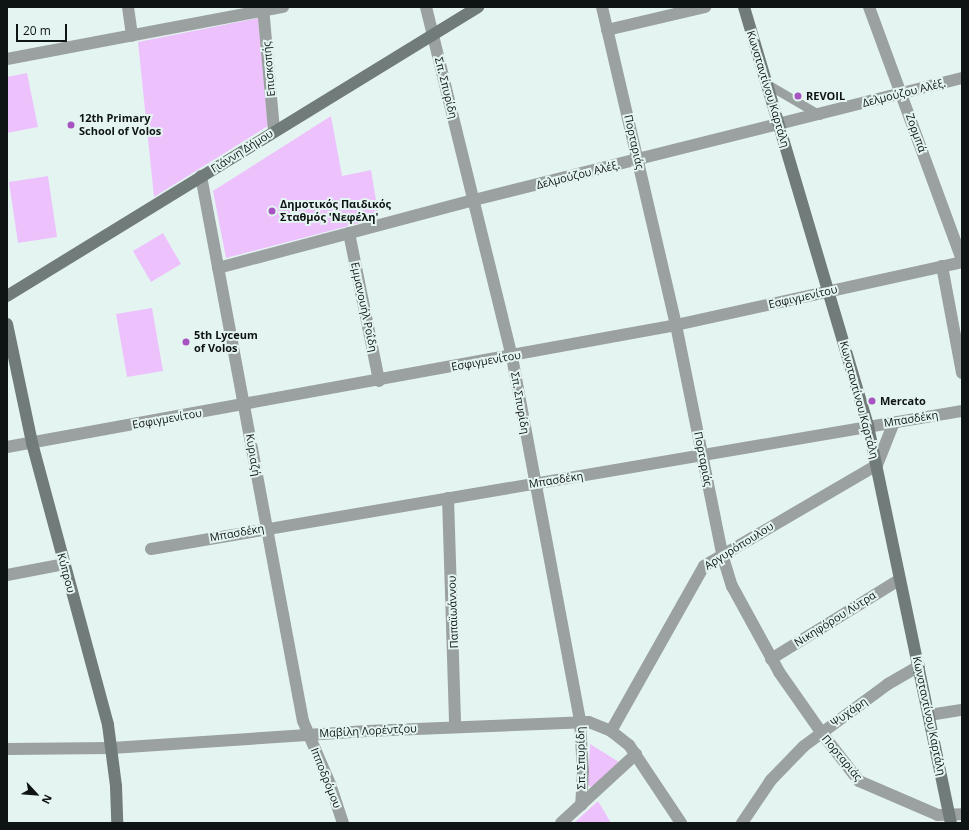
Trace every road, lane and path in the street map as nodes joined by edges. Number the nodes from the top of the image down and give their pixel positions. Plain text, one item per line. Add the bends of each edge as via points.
1 (128, 7) edge
2 (283, 7) edge
3 (426, 7) edge
4 (478, 7) edge
5 (602, 7) edge
6 (705, 7) edge
7 (744, 7) edge
8 (869, 7) edge
9 (263, 9) edge
10 (607, 30) junction
11 (433, 34) junction
12 (132, 36) junction
13 (7, 59) edge
14 (962, 78) edge
15 (767, 84) junction
16 (902, 94) junction
17 (820, 115) junction
18 (779, 125) junction
19 (274, 131) junction
20 (638, 160) junction
21 (201, 176) junction
22 (474, 200) junction
23 (349, 233) junction
24 (962, 261) edge
25 (942, 266) junction
26 (218, 268) junction
27 (829, 291) junction
28 (7, 296) edge
29 (7, 324) edge
30 (676, 325) junction
31 (512, 357) junction
32 (962, 373) edge
33 (379, 381) junction
34 (245, 405) junction
35 (962, 411) edge
36 (894, 422) junction
37 (868, 426) junction
38 (32, 443) junction
39 (7, 447) edge
40 (702, 456) junction
41 (876, 465) junction
42 (534, 484) junction
43 (448, 498) junction
44 (266, 528) junction
45 (151, 549) dead end
46 (722, 554) junction
47 (64, 564) junction
48 (7, 575) edge
49 (899, 580) junction
50 (771, 659) junction
51 (919, 666) junction
52 (962, 710) edge
53 (929, 715) junction
54 (580, 722) junction
55 (455, 726) junction
56 (611, 730) junction
57 (821, 732) junction
58 (307, 734) junction
59 (112, 748) junction
60 (7, 749) edge
61 (636, 754) junction
62 (581, 805) junction
63 (955, 818) edge
64 (117, 823) edge
65 (343, 823) edge
66 (561, 823) edge
67 (681, 823) edge
68 (742, 823) edge

1 - 12 street
2 - 9 street
3 - 11 street, Σπ. Σπυρίδη
4 - 11 street, Γιάννη Δήμου
5 - 10 street, Πορταριάς
6 - 10 street
7 - 15 street, Κωνσταντίνου Καρτάλη
8 - 16 street, Ζορμπά
9 - 12 street
9 - 19 street, Επισκοπής
10 - 20 street, Πορταριάς
11 - 19 street, Γιάννη Δήμου
11 - 22 street, Σπ. Σπυρίδη
12 - 13 street
14 - 16 street, Δελμούζου Αλέξ.
15 - 17 lane
15 - 18 street, Κωνσταντίνου Καρτάλη
16 - 17 street, Δελμούζου Αλέξ.
16 - 24 street, Ζορμπά
17 - 18 street, Δελμούζου Αλέξ.
18 - 20 street, Δελμούζου Αλέξ.
18 - 27 street, Κωνσταντίνου Καρτάλη
19 - 21 street, Γιάννη Δήμου
20 - 22 street, Δελμούζου Αλέξ.
20 - 30 street, Πορταριάς
21 - 26 street, Κυριαζή
21 - 28 street, Γιάννη Δήμου
22 - 23 street, Δελμούζου Αλέξ.
22 - 31 street, Σπ. Σπυρίδη
23 - 26 street, Δελμούζου Αλέξ.
23 - 33 street, Εμμανουήλ Ροΐδη
24 - 25 street, Εσφιγμενίτου
25 - 27 street, Εσφιγμενίτου
25 - 32 street
26 - 34 street, Κυριαζή
27 - 30 street, Εσφιγμενίτου
27 - 37 street, Κωνσταντίνου Καρτάλη
29 - 38 street, Κύπρου
30 - 31 street, Εσφιγμενίτου
30 - 40 street, Πορταριάς
31 - 33 street, Εσφιγμενίτου
31 - 42 street, Σπ. Σπυρίδη
33 - 34 street, Εσφιγμενίτου
34 - 38 street, Εσφιγμενίτου
34 - 44 street, Κυριαζή
35 - 36 street, Μπασδέκη
36 - 37 street, Μπασδέκη
36 - 41 street
37 - 40 street, Μπασδέκη
37 - 41 street, Κωνσταντίνου Καρτάλη
38 - 39 street, Εσφιγμενίτου
38 - 47 street, Κύπρου
40 - 42 street, Μπασδέκη
40 - 46 street, Πορταριάς
41 - 46 street, Αργυρόπουλου
41 - 49 street, Κωνσταντίνου Καρτάλη
42 - 43 street, Μπασδέκη
42 - 54 street, Σπ. Σπυρίδη
43 - 44 street, Μπασδέκη
43 - 55 street, Παπαϊωάννου
44 - 45 street, Μπασδέκη
44 - 58 street, Κυριαζή
46 - 50 street, Πορταριάς via 732,586
46 - 56 street, Αργυρόπουλου via 700,571
47 - 48 street
47 - 59 street, Κύπρου via 102,699
49 - 50 street, Νικηφόρου Λύτρα
49 - 51 street, Κωνσταντίνου Καρτάλη
50 - 57 street, Πορταριάς
51 - 53 street, Κωνσταντίνου Καρτάλη
51 - 57 street, Ψυχάρη via 888,684
52 - 53 street
53 - 63 street, Κωνσταντίνου Καρτάλη
54 - 55 street, Μαβίλη Λορέντζου
54 - 56 street, Μαβίλη Λορέντζου via 589,722
54 - 62 street, Σπ. Σπυρίδη via 583,771
55 - 58 street, Μαβίλη Λορέντζου
56 - 61 street, Μαβίλη Λορέντζου
57 - 63 street, Πορταριάς via 866,786 931,813
57 - 68 street, Ψυχάρη via 772,780
58 - 59 street, Μαβίλη Λορέντζου
58 - 65 street, Ιπποδρόμου via 330,784
59 - 60 street, Μαβίλη Λορέντζου
59 - 64 street, Κύπρου
61 - 62 street
61 - 67 street, Μαβίλη Λορέντζου
62 - 66 street

